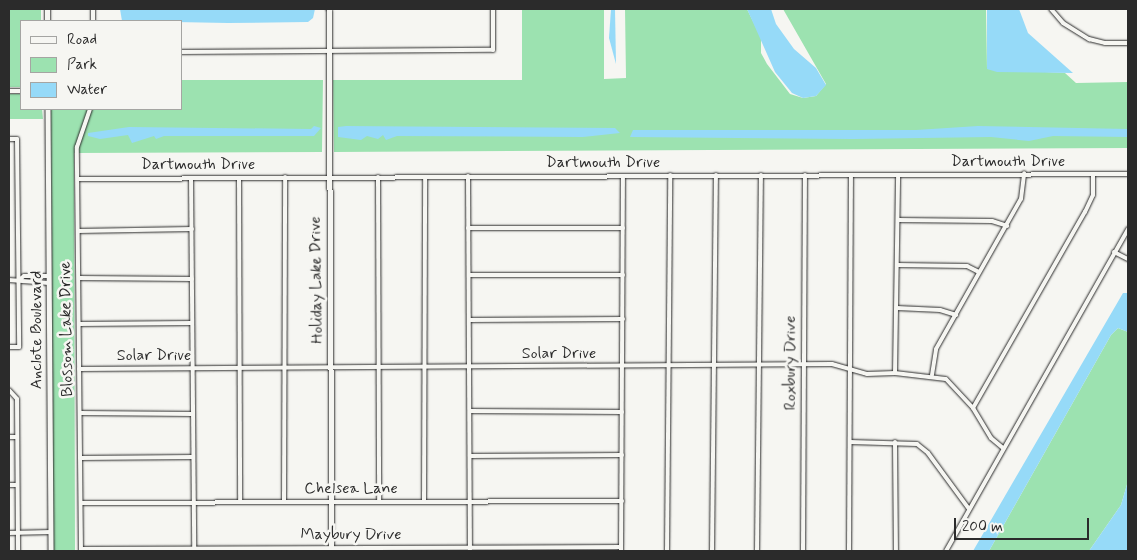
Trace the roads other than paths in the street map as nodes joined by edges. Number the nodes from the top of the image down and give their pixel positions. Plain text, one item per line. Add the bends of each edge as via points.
1 (329, 9) edge
2 (493, 9) edge
3 (1051, 9) edge
4 (1128, 43) edge
5 (182, 52) edge
6 (329, 52) junction
7 (48, 110) edge
8 (90, 110) edge
9 (9, 139) edge
10 (1024, 173) junction
11 (1094, 174) junction
12 (1128, 174) edge
13 (670, 175) junction
14 (716, 175) junction
15 (761, 175) junction
16 (805, 175) junction
17 (851, 175) junction
18 (898, 175) junction
19 (468, 176) junction
20 (623, 176) junction
21 (285, 177) junction
22 (329, 177) junction
23 (378, 177) junction
24 (424, 177) junction
25 (78, 178) junction
26 (191, 178) junction
27 (238, 178) junction
28 (898, 220) junction
29 (1007, 226) junction
30 (468, 228) junction
31 (623, 228) junction
32 (192, 229) junction
33 (1128, 229) edge
34 (78, 231) junction
35 (1114, 252) junction
36 (1128, 259) edge
37 (897, 265) junction
38 (979, 272) junction
39 (469, 275) junction
40 (623, 275) junction
41 (49, 276) junction
42 (79, 278) junction
43 (192, 278) junction
44 (9, 280) edge
45 (19, 280) junction
46 (49, 283) junction
47 (896, 308) junction
48 (956, 315) junction
49 (623, 319) junction
50 (469, 320) junction
51 (79, 324) junction
52 (192, 324) junction
53 (9, 347) edge
54 (759, 364) junction
55 (804, 364) junction
56 (668, 365) junction
57 (713, 365) junction
58 (622, 366) junction
59 (283, 367) junction
60 (331, 367) junction
61 (379, 367) junction
62 (424, 367) junction
63 (469, 367) junction
64 (193, 368) junction
65 (238, 368) junction
66 (80, 369) junction
67 (850, 369) junction
68 (895, 373) junction
69 (932, 375) junction
70 (9, 390) edge
71 (973, 408) junction
72 (470, 411) junction
73 (622, 412) junction
74 (80, 413) junction
75 (193, 414) junction
76 (9, 437) edge
77 (17, 437) junction
78 (850, 442) junction
79 (895, 442) junction
80 (1003, 448) junction
81 (622, 455) junction
82 (470, 456) junction
83 (193, 457) junction
84 (80, 458) junction
85 (9, 485) edge
86 (18, 485) junction
87 (622, 500) junction
88 (81, 502) junction
89 (194, 502) junction
90 (240, 502) junction
91 (284, 502) junction
92 (332, 502) junction
93 (379, 502) junction
94 (424, 502) junction
95 (470, 502) junction
96 (969, 509) junction
97 (51, 532) junction
98 (9, 533) edge
99 (18, 533) junction
100 (332, 549) edge
101 (470, 549) edge
102 (621, 549) edge
103 (81, 550) edge
104 (194, 550) edge
105 (18, 551) edge
106 (51, 551) edge
107 (667, 551) edge
108 (712, 551) edge
109 (757, 551) edge
110 (803, 551) edge
111 (849, 551) edge
112 (896, 551) edge
113 (946, 551) edge

1 - 6 street, Holiday Lake Drive
2 - 6 street via 493,50
3 - 4 street via 1063,23 1089,39
5 - 6 street
6 - 22 street, Holiday Lake Drive
7 - 41 street, Anclote Boulevard
8 - 25 street, Blossom Lake Drive via 80,133
9 - 45 street via 17,139
10 - 11 street, Dartmouth Drive
10 - 18 street, Dartmouth Drive
10 - 29 street via 1021,199
11 - 12 street, Dartmouth Drive
11 - 71 street via 1093,195 1086,212
13 - 14 street, Dartmouth Drive
13 - 20 street, Dartmouth Drive
13 - 56 street
14 - 15 street, Dartmouth Drive
14 - 57 street
15 - 16 street, Dartmouth Drive
15 - 54 street
16 - 17 street, Dartmouth Drive
16 - 55 street, Roxbury Drive
17 - 18 street, Dartmouth Drive
17 - 67 street
18 - 28 street
19 - 20 street, Dartmouth Drive
19 - 24 street, Dartmouth Drive
19 - 30 street
20 - 31 street
21 - 22 street, Dartmouth Drive
21 - 27 street, Dartmouth Drive
21 - 59 street
22 - 23 street, Dartmouth Drive
22 - 60 street, Holiday Lake Drive
23 - 24 street, Dartmouth Drive
23 - 61 street
24 - 62 street
25 - 26 street, Dartmouth Drive
25 - 34 street, Blossom Lake Drive
26 - 27 street, Dartmouth Drive
26 - 32 street
27 - 65 street
28 - 29 street via 992,221
28 - 37 street
29 - 38 street
30 - 31 street
30 - 39 street
31 - 40 street
32 - 34 street
32 - 43 street
33 - 35 street
34 - 42 street, Blossom Lake Drive
35 - 36 street
35 - 80 street
37 - 38 street via 967,266
37 - 47 street
38 - 48 street
39 - 40 street
39 - 50 street
40 - 49 street
41 - 45 street via 24,276
41 - 46 street, Anclote Boulevard
42 - 43 street
42 - 51 street, Blossom Lake Drive
43 - 52 street
44 - 45 street
45 - 46 street
45 - 53 street via 19,346
46 - 97 street, Anclote Boulevard
47 - 48 street via 940,310
47 - 68 street
48 - 69 street via 936,349
49 - 50 street
49 - 58 street
50 - 63 street
51 - 52 street
51 - 66 street, Blossom Lake Drive
52 - 64 street
54 - 55 street, Solar Drive
54 - 57 street, Solar Drive
54 - 109 street
55 - 67 street, Solar Drive via 832,364
55 - 110 street, Roxbury Drive
56 - 57 street, Solar Drive
56 - 58 street, Solar Drive
56 - 107 street
57 - 108 street
58 - 63 street, Solar Drive
58 - 73 street
59 - 60 street, Solar Drive
59 - 65 street, Solar Drive
59 - 91 street
60 - 61 street, Solar Drive
60 - 92 street, Holiday Lake Drive
61 - 62 street, Solar Drive
61 - 93 street
62 - 63 street, Solar Drive
62 - 94 street
63 - 72 street
64 - 65 street, Solar Drive
64 - 66 street, Solar Drive
64 - 75 street
65 - 90 street
66 - 74 street, Blossom Lake Drive
67 - 68 street, Solar Drive via 867,374
67 - 78 street
68 - 69 street, Solar Drive
69 - 71 street, Solar Drive via 955,386
70 - 77 street via 17,399
71 - 80 street, Solar Drive via 991,438
72 - 73 street
72 - 82 street
73 - 81 street
74 - 75 street
74 - 84 street, Blossom Lake Drive
75 - 83 street
76 - 77 street
77 - 86 street
78 - 79 street
78 - 111 street
79 - 96 street via 911,442 928,453
79 - 112 street
80 - 96 street
81 - 82 street
81 - 87 street
82 - 95 street
83 - 84 street
83 - 89 street
84 - 88 street, Blossom Lake Drive
85 - 86 street
86 - 99 street
87 - 95 street, Chelsea Lane
87 - 102 street
88 - 89 street, Chelsea Lane
88 - 103 street, Blossom Lake Drive
89 - 90 street, Chelsea Lane
89 - 104 street
90 - 91 street, Chelsea Lane
91 - 92 street, Chelsea Lane
92 - 93 street, Chelsea Lane
92 - 100 street, Holiday Lake Drive
93 - 94 street, Chelsea Lane
94 - 95 street, Chelsea Lane
95 - 101 street
96 - 113 street
97 - 99 street
97 - 106 street, Anclote Boulevard
98 - 99 street
99 - 105 street
100 - 101 street, Maybury Drive
100 - 104 street, Maybury Drive
101 - 102 street, Maybury Drive
103 - 104 street, Maybury Drive

